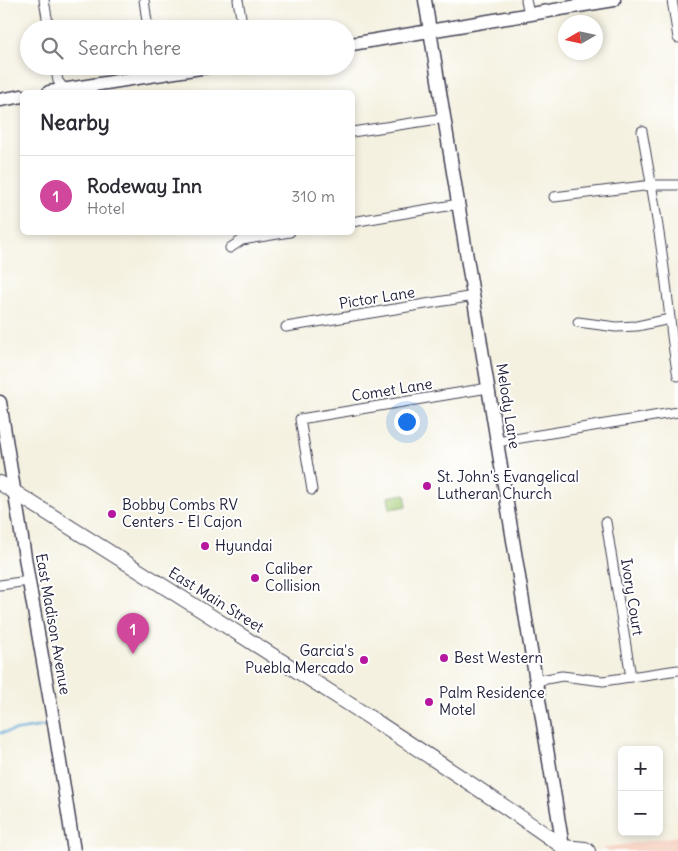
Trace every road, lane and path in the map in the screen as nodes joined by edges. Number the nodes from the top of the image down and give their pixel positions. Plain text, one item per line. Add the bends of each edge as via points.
1 (44, 0) edge
2 (144, 0) edge
3 (238, 0) edge
4 (426, 0) edge
5 (526, 0) edge
6 (614, 0) edge
7 (672, 0) edge
8 (529, 14) junction
9 (47, 20) edge
10 (147, 20) edge
11 (241, 20) edge
12 (431, 32) junction
13 (678, 38) edge
14 (355, 44) edge
15 (57, 75) edge
16 (137, 75) edge
17 (65, 90) edge
18 (70, 90) edge
19 (20, 96) edge
20 (0, 100) edge
21 (445, 118) junction
22 (642, 130) dead end
23 (355, 132) edge
24 (652, 185) junction
25 (678, 185) edge
26 (554, 197) dead end
27 (459, 204) junction
28 (355, 221) edge
29 (272, 235) edge
30 (230, 248) dead end
31 (474, 296) junction
32 (670, 320) junction
33 (578, 322) dead end
34 (286, 327) dead end
35 (678, 376) edge
36 (488, 388) junction
37 (0, 402) edge
38 (678, 412) edge
39 (497, 442) junction
40 (0, 483) edge
41 (312, 490) dead end
42 (14, 492) junction
43 (606, 522) dead end
44 (28, 581) junction
45 (0, 585) edge
46 (678, 670) edge
47 (631, 677) junction
48 (536, 681) junction
49 (563, 850) edge
50 (74, 851) edge
51 (588, 851) edge

1 - 9 street
2 - 10 street
3 - 11 street
4 - 12 street, Melody Lane
5 - 8 street
6 - 8 street
7 - 13 street
8 - 12 street
12 - 14 street
12 - 21 street, Melody Lane
15 - 17 street via 58,82
16 - 18 street
19 - 20 street
21 - 23 street
21 - 27 street, Melody Lane
22 - 24 street
24 - 25 street
24 - 26 street
24 - 32 street
27 - 28 street
27 - 31 street, Melody Lane
29 - 30 street via 242,240
31 - 34 street, Pictor Lane
31 - 36 street, Melody Lane
32 - 33 street via 616,327
32 - 35 street
36 - 39 street, Melody Lane
36 - 41 street, Comet Lane via 300,419
37 - 42 street, East Madison Avenue
38 - 39 street
39 - 48 street, Melody Lane
40 - 42 main road, East Main Street
42 - 44 street, East Madison Avenue
42 - 49 main road, East Main Street via 495,799
43 - 47 street, Ivory Court
44 - 45 street
44 - 50 street, East Madison Avenue
46 - 47 street
47 - 48 street via 603,682 562,676
48 - 49 street, Melody Lane
49 - 51 main road, East Main Street

